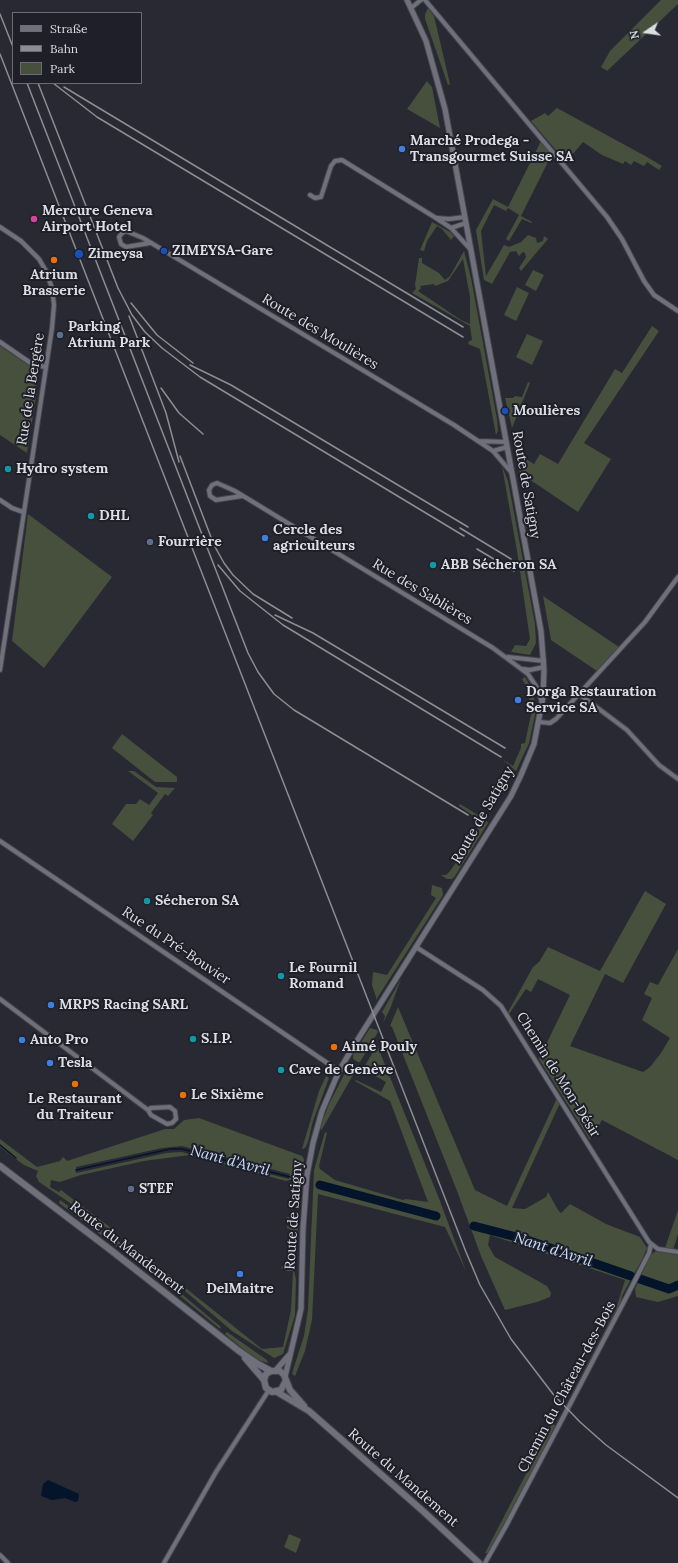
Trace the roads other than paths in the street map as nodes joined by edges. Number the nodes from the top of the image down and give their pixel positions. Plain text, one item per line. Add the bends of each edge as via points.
1 (407, 0) edge
2 (421, 0) edge
3 (425, 0) edge
4 (411, 8) junction
5 (310, 196) dead end
6 (465, 217) junction
7 (436, 218) junction
8 (466, 223) junction
9 (0, 227) edge
10 (451, 228) junction
11 (150, 243) junction
12 (471, 250) junction
13 (678, 311) edge
14 (0, 342) edge
15 (45, 367) junction
16 (478, 441) junction
17 (507, 444) junction
18 (493, 451) junction
19 (512, 474) junction
20 (242, 496) junction
21 (0, 500) edge
22 (23, 512) junction
23 (678, 577) edge
24 (2, 643) edge
25 (507, 657) junction
26 (544, 661) junction
27 (544, 667) junction
28 (523, 669) junction
29 (0, 670) edge
30 (579, 694) junction
31 (542, 702) junction
32 (539, 722) junction
33 (678, 779) edge
34 (0, 841) edge
35 (416, 947) junction
36 (0, 999) edge
37 (339, 1070) junction
38 (148, 1110) junction
39 (0, 1166) edge
40 (651, 1244) junction
41 (678, 1252) edge
42 (239, 1351) junction
43 (290, 1354) junction
44 (273, 1370) junction
45 (264, 1380) junction
46 (285, 1380) junction
47 (269, 1390) junction
48 (277, 1392) junction
49 (309, 1411) junction
50 (0, 1555) edge
51 (8, 1563) edge
52 (164, 1563) edge
53 (479, 1563) edge
54 (485, 1563) edge

1 - 4 street, Route de Satigny
2 - 4 street
3 - 13 street via 607,218 622,239 651,291
4 - 6 street, Route de Satigny via 426,41 440,90
5 - 7 street via 321,197 330,166 340,160
6 - 7 street
6 - 8 street, Route de Satigny
7 - 10 street
8 - 10 street
8 - 12 street, Route de Satigny
9 - 15 street, Rue de la Bergère via 34,253 49,279 54,305
10 - 12 street
11 - 11 street, Route des Moulières via 129,231 123,232 119,238 120,244 126,247
11 - 16 street, Route des Moulières
12 - 17 street, Route de Satigny
14 - 15 street via 32,364
15 - 22 street, Rue de la Bergère
16 - 17 street
16 - 18 street, Route des Moulières
17 - 18 street
17 - 19 street, Route de Satigny
18 - 19 street
19 - 26 street, Route de Satigny via 541,631
20 - 20 street, Rue des Sablières via 219,483 212,485 209,490 210,496 216,500
20 - 25 street, Rue des Sablières
21 - 22 street
22 - 24 street, Rue de la Bergère
23 - 30 street via 645,622
24 - 29 street, Rue de la Bergère
25 - 26 street, Rue des Sablières
25 - 28 street, Rue des Sablières
26 - 27 street, Route de Satigny
27 - 28 street
27 - 31 street, Route de Satigny
28 - 31 street, Rue des Sablières
30 - 32 street via 556,719 550,723
30 - 33 street via 627,730 659,764
31 - 32 street, Route de Satigny
32 - 35 street, Route de Satigny via 530,754 511,796
34 - 37 street, Rue du Pré-Bouvier
35 - 37 street, Route de Satigny
35 - 40 street, Chemin de Mon-Désir via 483,990 501,1006
36 - 38 street
37 - 43 street, Route de Satigny via 322,1111 309,1164 304,1213 301,1309
38 - 38 street via 164,1123 172,1123 176,1119 176,1111 170,1107
39 - 42 main road, Route du Mandement
40 - 41 street
40 - 54 street, Chemin du Château-des-Bois via 628,1294
42 - 44 main road, Route du Mandement via 258,1364
42 - 45 main road, Route du Mandement
43 - 44 street, Route de Satigny
43 - 46 street, Route de Satigny
44 - 45 main road via 266,1374
44 - 46 main road via 282,1373
45 - 47 main road
46 - 48 main road via 283,1388
46 - 49 main road, Route du Mandement
47 - 48 main road
47 - 52 street via 216,1472
48 - 49 main road, Route du Mandement
49 - 53 main road, Route du Mandement
50 - 51 street

